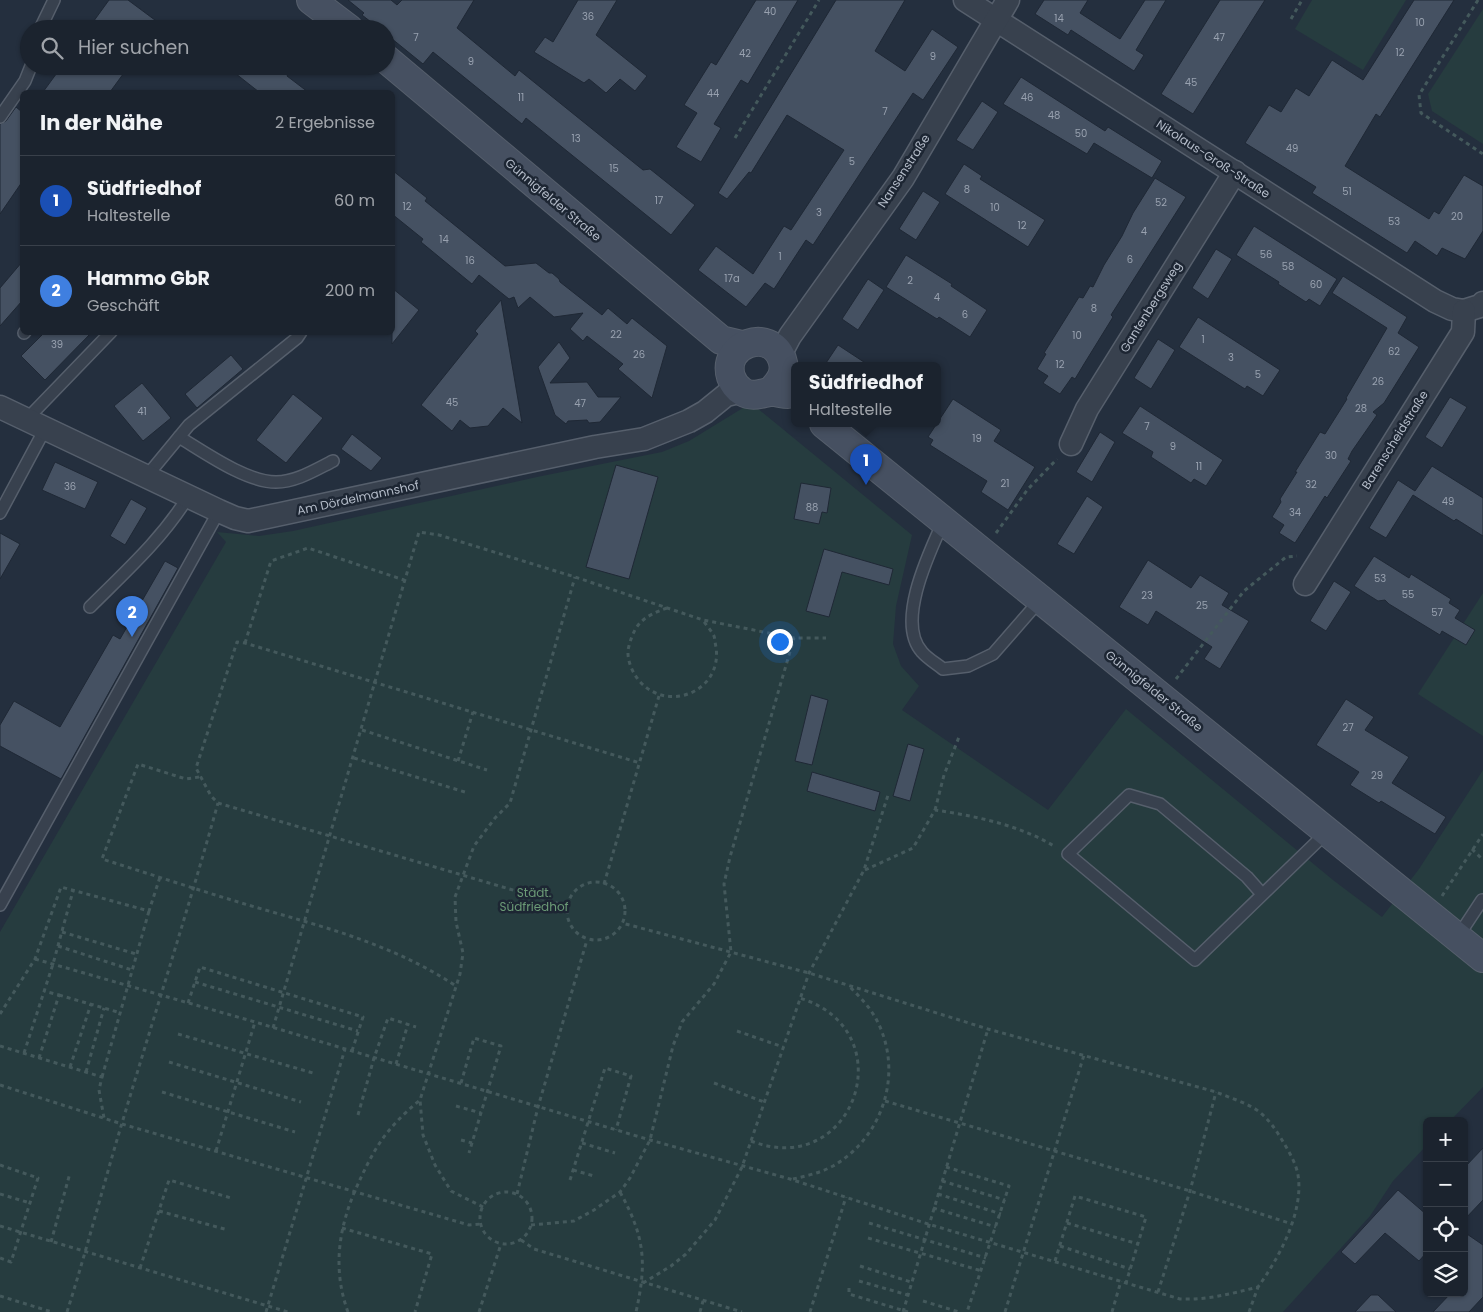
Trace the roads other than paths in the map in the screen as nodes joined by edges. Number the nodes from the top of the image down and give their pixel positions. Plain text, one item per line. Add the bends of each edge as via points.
1 (54, 0) edge
2 (311, 0) edge
3 (965, 0) edge
4 (1008, 0) edge
5 (44, 20) edge
6 (337, 20) edge
7 (996, 20) junction
8 (395, 67) edge
9 (27, 75) edge
10 (0, 117) edge
11 (1235, 172) junction
12 (1474, 307) edge
13 (109, 335) edge
14 (299, 335) edge
15 (780, 345) junction
16 (732, 369) junction
17 (783, 392) edge
18 (0, 407) edge
19 (35, 425) junction
20 (828, 427) edge
21 (179, 437) junction
22 (1071, 444) road end
23 (333, 461) dead end
24 (146, 477) junction
25 (188, 497) junction
26 (219, 511) junction
27 (0, 513) edge
28 (944, 520) junction
29 (1305, 584) dead end
30 (1041, 599) junction
31 (90, 607) dead end
32 (1327, 832) junction
33 (1262, 894) junction
34 (1482, 900) edge
35 (0, 905) edge
36 (1457, 938) junction
37 (1483, 958) edge

1 - 5 lane
2 - 6 street
3 - 7 street, Nikolaus-Groß-Straße
4 - 7 street, Nansenstraße
7 - 11 street, Nikolaus-Groß-Straße
7 - 15 street, Nansenstraße via 902,178
8 - 16 street, Günnigfelder Straße
9 - 10 lane
11 - 12 street, Nikolaus-Groß-Straße via 1435,301 1452,309
11 - 22 street, Gantenbergsweg via 1087,409
12 - 29 street, Barenscheidstraße via 1463,332
13 - 19 lane
14 - 21 lane via 189,425
15 - 16 street via 750,342
15 - 17 street
16 - 17 street via 752,395
16 - 26 street, Am Dördelmannshof via 705,412 644,439 262,519 248,521
18 - 19 street, Am Dördelmannshof
19 - 24 street, Am Dördelmannshof
19 - 27 lane
20 - 28 street, Günnigfelder Straße
21 - 23 lane via 227,466 276,482 304,476
21 - 24 lane
24 - 25 street, Am Dördelmannshof
25 - 26 street, Am Dördelmannshof
25 - 31 lane via 147,552
26 - 35 lane
28 - 30 street, Günnigfelder Straße
28 - 30 lane via 926,558 914,597 912,632 921,652 943,669 968,666 992,654
30 - 32 street, Günnigfelder Straße
32 - 33 lane
32 - 36 street, Günnigfelder Straße
33 - 33 lane via 1247,877 1160,804 1129,795 1068,854 1195,960
34 - 36 lane
36 - 37 street, Günnigfelder Straße

